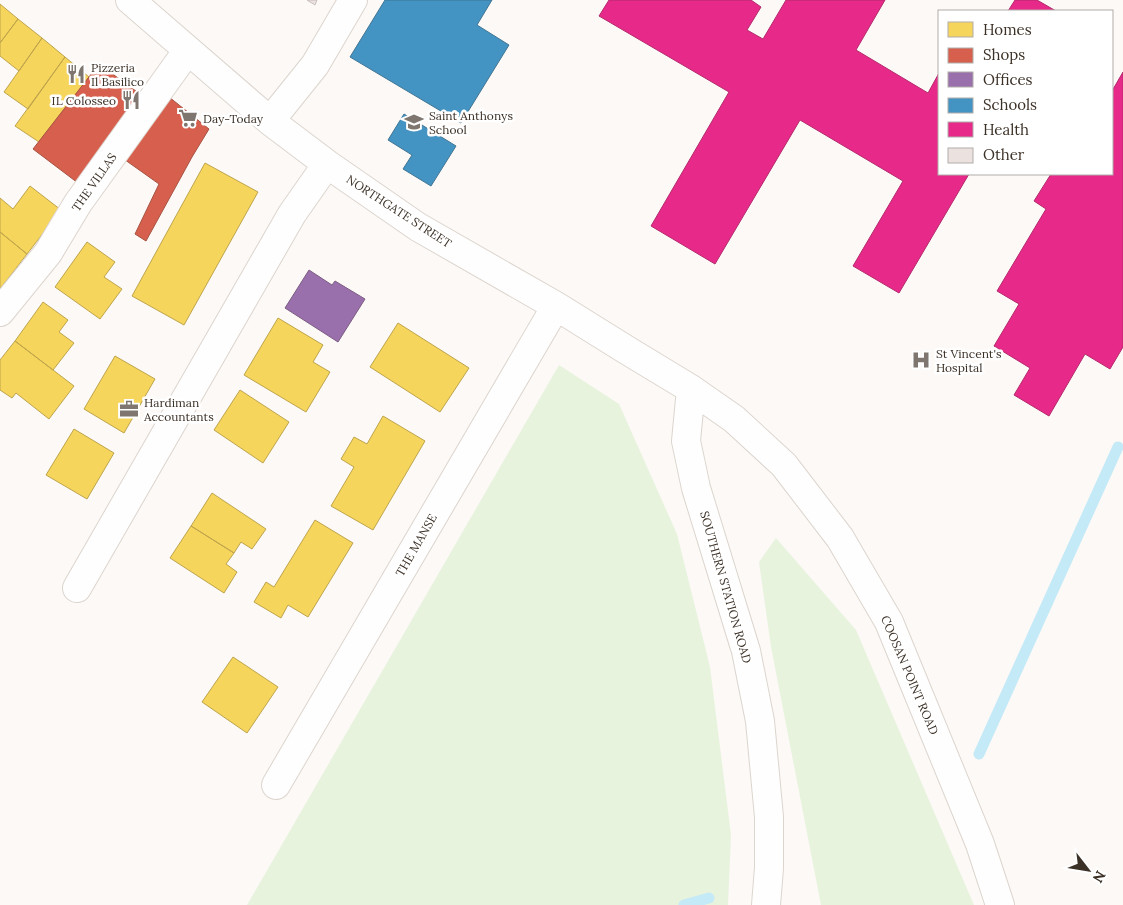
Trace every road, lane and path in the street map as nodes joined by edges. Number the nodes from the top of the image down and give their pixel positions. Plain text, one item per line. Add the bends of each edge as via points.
1 (130, 0) edge
2 (353, 0) edge
3 (188, 50) junction
4 (270, 121) junction
5 (327, 164) junction
6 (556, 306) junction
7 (0, 312) edge
8 (691, 389) junction
9 (77, 588) dead end
10 (276, 785) dead end
11 (766, 905) edge
12 (1000, 905) edge

1 - 3 street, NORTHGATE STREET
2 - 4 street via 315,65
3 - 4 street, NORTHGATE STREET
3 - 7 street, THE VILLAS via 78,204 48,253
4 - 5 street, NORTHGATE STREET
5 - 6 street, NORTHGATE STREET via 418,227
5 - 9 street via 292,214
6 - 8 street, NORTHGATE STREET
6 - 10 street, THE MANSE
8 - 11 street, SOUTHERN STATION ROAD via 686,441 696,488 746,651 760,721 769,817
8 - 12 street, COOSAN POINT ROAD via 734,419 784,465 840,538 889,622 980,844

